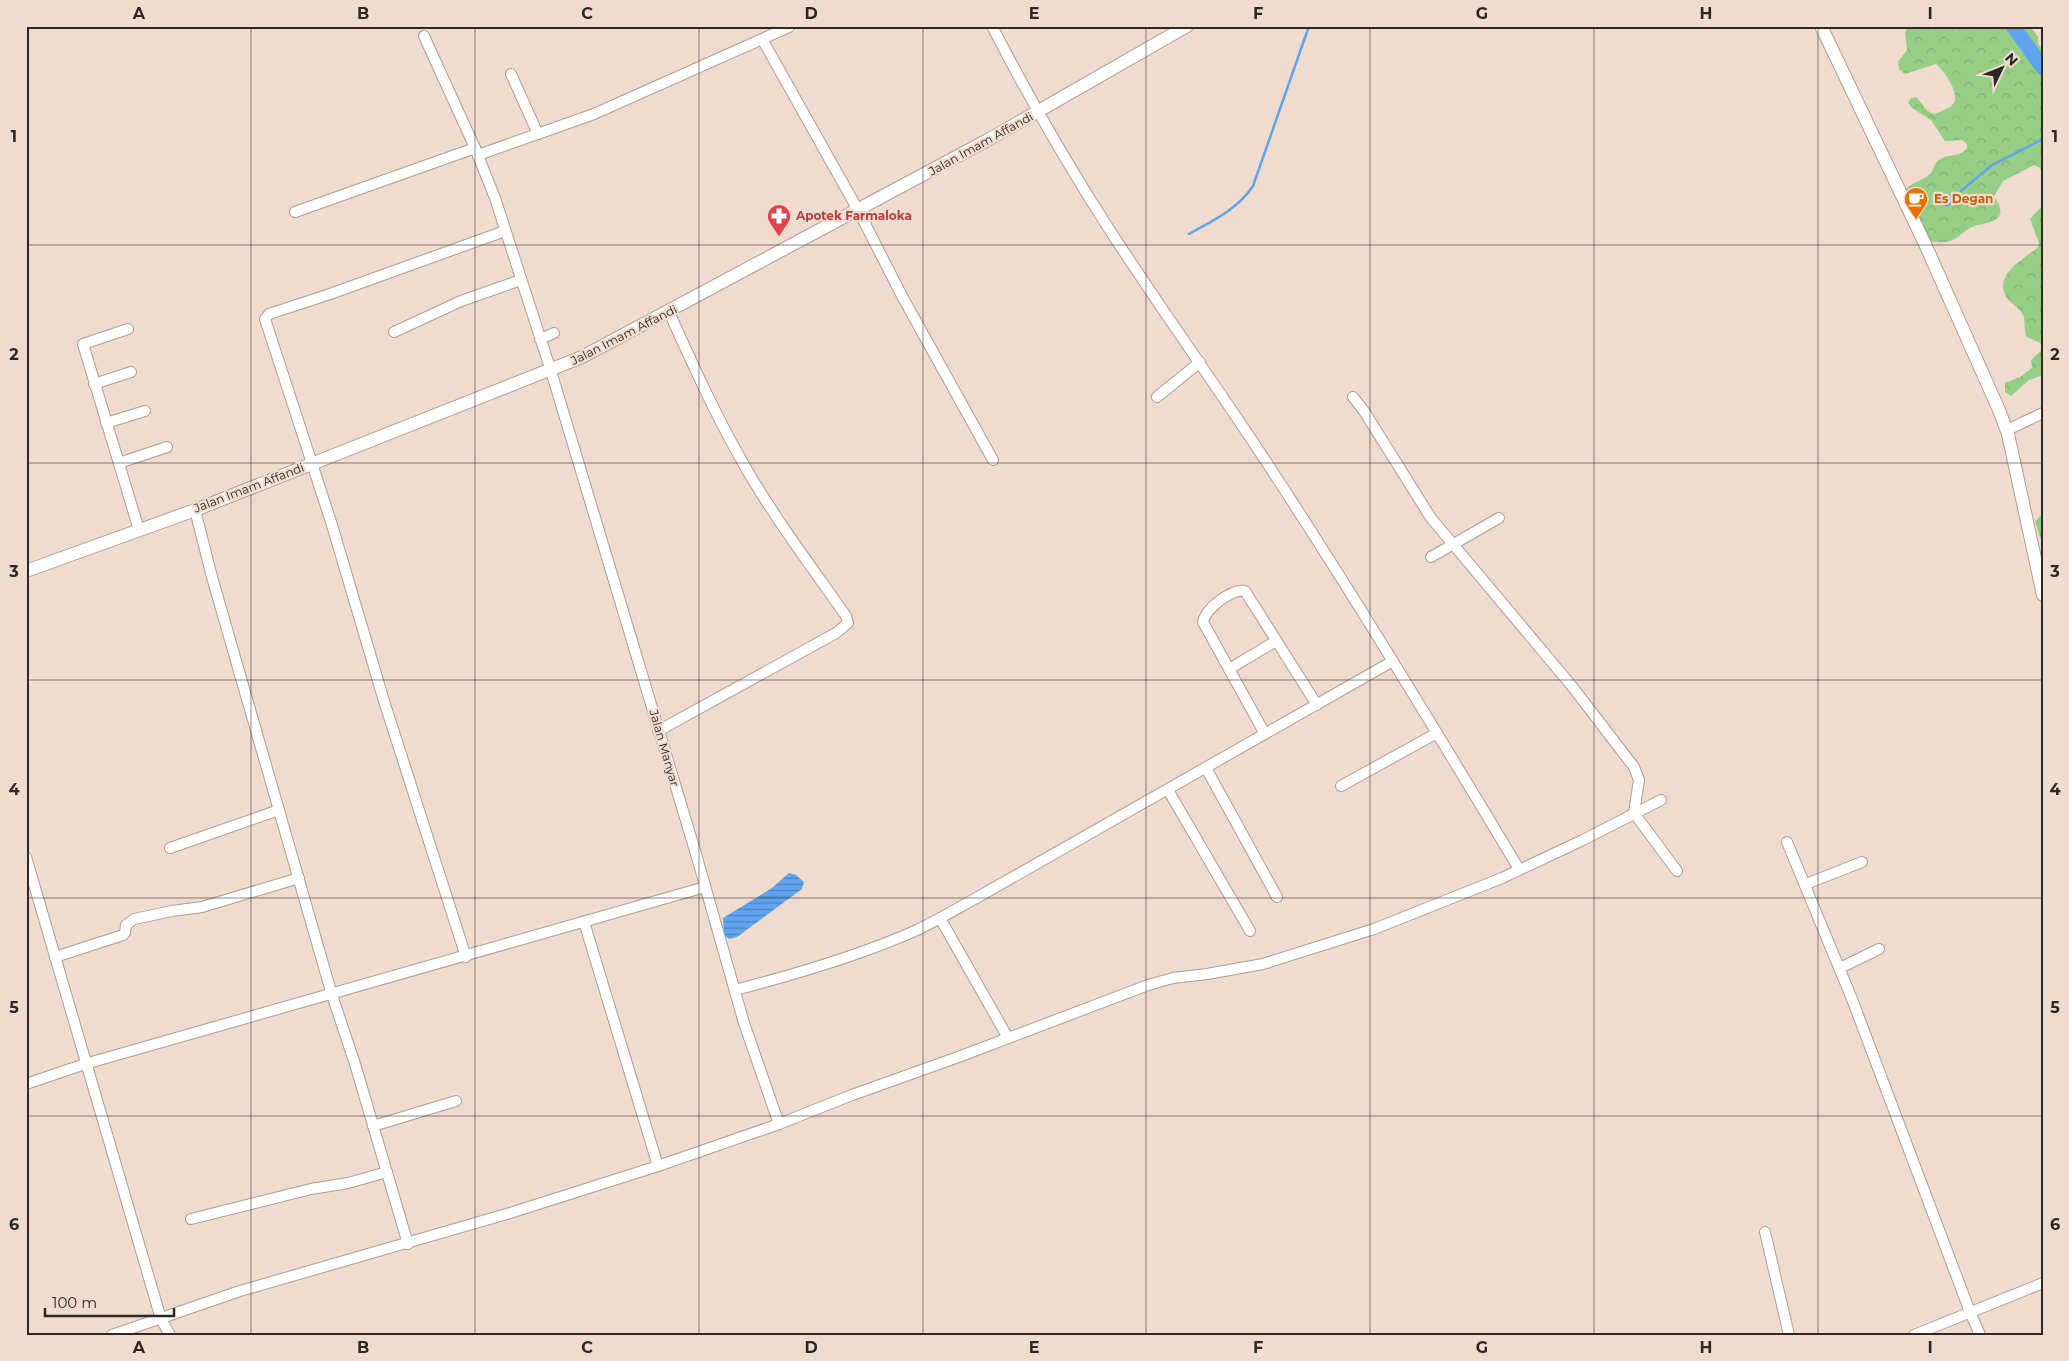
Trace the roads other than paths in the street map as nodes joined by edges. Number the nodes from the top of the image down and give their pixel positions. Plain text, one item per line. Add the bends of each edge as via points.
1 (992, 26) edge
2 (1187, 26) edge
3 (1821, 26) edge
4 (789, 27) edge
5 (424, 36) dead end
6 (762, 40) junction
7 (511, 74) dead end
8 (1038, 112) junction
9 (538, 134) junction
10 (476, 151) junction
11 (858, 210) junction
12 (295, 212) dead end
13 (505, 231) junction
14 (521, 280) junction
15 (669, 312) junction
16 (128, 329) dead end
17 (394, 332) dead end
18 (554, 333) dead end
19 (540, 339) junction
20 (1200, 362) junction
21 (551, 371) junction
22 (130, 372) dead end
23 (94, 384) junction
24 (1353, 397) dead end
25 (1157, 398) dead end
26 (144, 411) dead end
27 (2043, 413) edge
28 (106, 423) junction
29 (2007, 430) junction
30 (167, 447) dead end
31 (993, 460) dead end
32 (119, 463) junction
33 (311, 464) junction
34 (195, 510) junction
35 (1500, 518) dead end
36 (139, 530) junction
37 (1452, 545) junction
38 (1431, 557) dead end
39 (26, 572) edge
40 (2043, 595) edge
41 (1276, 641) junction
42 (1393, 661) junction
43 (1229, 669) junction
44 (1317, 705) junction
45 (658, 731) junction
46 (1437, 733) junction
47 (1265, 734) junction
48 (1206, 768) junction
49 (1341, 786) dead end
50 (1168, 790) junction
51 (1661, 800) dead end
52 (279, 810) junction
53 (1634, 813) junction
54 (1787, 842) dead end
55 (170, 848) dead end
56 (26, 856) edge
57 (1862, 862) dead end
58 (1518, 869) junction
59 (1677, 871) dead end
60 (299, 878) junction
61 (1806, 884) junction
62 (705, 887) junction
63 (1278, 897) dead end
64 (940, 918) junction
65 (584, 922) junction
66 (1250, 931) dead end
67 (1879, 949) dead end
68 (55, 957) junction
69 (466, 957) junction
70 (1840, 968) junction
71 (735, 990) junction
72 (332, 995) junction
73 (1008, 1038) junction
74 (86, 1064) junction
75 (26, 1084) edge
76 (456, 1101) dead end
77 (779, 1124) junction
78 (373, 1126) junction
79 (658, 1166) junction
80 (387, 1172) junction
81 (191, 1219) dead end
82 (1766, 1232) dead end
83 (408, 1244) junction
84 (2043, 1283) edge
85 (1970, 1312) junction
86 (161, 1319) junction
87 (112, 1335) edge
88 (170, 1335) edge
89 (1789, 1335) edge
90 (1914, 1335) edge
91 (1980, 1335) edge

1 - 8 street
2 - 8 street, Jalan Imam Affandi
3 - 29 street via 1947,290
4 - 6 street
5 - 10 street, Jalan Manyar
6 - 9 street via 594,114
6 - 11 street
7 - 9 street
8 - 11 street, Jalan Imam Affandi
8 - 20 street via 1109,229
9 - 10 street
10 - 12 street
10 - 13 street, Jalan Manyar
11 - 15 street, Jalan Imam Affandi
11 - 31 street
13 - 14 street, Jalan Manyar
13 - 33 street via 265,317
14 - 17 street
14 - 19 street, Jalan Manyar
15 - 21 street, Jalan Imam Affandi
15 - 45 street via 707,396 744,465 848,623 819,643
16 - 23 street via 83,344
18 - 19 street
19 - 21 street, Jalan Manyar
20 - 25 street
20 - 42 street
21 - 33 street, Jalan Imam Affandi
21 - 45 street, Jalan Manyar
22 - 23 street
23 - 28 street
24 - 37 street
26 - 28 street
27 - 29 street
28 - 32 street
29 - 40 street
30 - 32 street
32 - 36 street
33 - 34 street, Jalan Imam Affandi
33 - 69 street
34 - 36 street, Jalan Imam Affandi
34 - 52 street
35 - 37 street
36 - 39 street, Jalan Imam Affandi
37 - 38 street
37 - 53 street via 1571,685 1634,767 1639,780
41 - 43 street
41 - 43 street via 1245,591 1237,591 1215,604 1204,615 1203,622
41 - 44 street
42 - 44 street
42 - 46 street
43 - 47 street
44 - 47 street
45 - 62 street, Jalan Manyar
46 - 49 street
46 - 58 street
47 - 48 street
48 - 50 street
48 - 63 street
50 - 64 street
50 - 66 street
51 - 53 street
52 - 55 street
52 - 60 street
53 - 58 street
53 - 59 street
54 - 61 street
56 - 68 street
57 - 61 street
58 - 73 street via 1374,929 1263,964 1148,985
60 - 68 street via 202,907 134,920 126,924 123,935
60 - 72 street
61 - 70 street
62 - 65 street
62 - 71 street, Jalan Manyar
64 - 71 street via 883,944
64 - 73 street
65 - 69 street
65 - 79 street
67 - 70 street
68 - 74 street
69 - 72 street
70 - 85 street
71 - 77 street, Jalan Manyar
72 - 74 street
72 - 78 street
73 - 77 street
74 - 75 street
74 - 86 street
76 - 78 street
77 - 79 street
78 - 80 street
79 - 83 street
80 - 81 street
80 - 83 street
82 - 89 street
83 - 86 street via 240,1291
84 - 85 street
85 - 90 street
85 - 91 street
86 - 87 street
86 - 88 street

